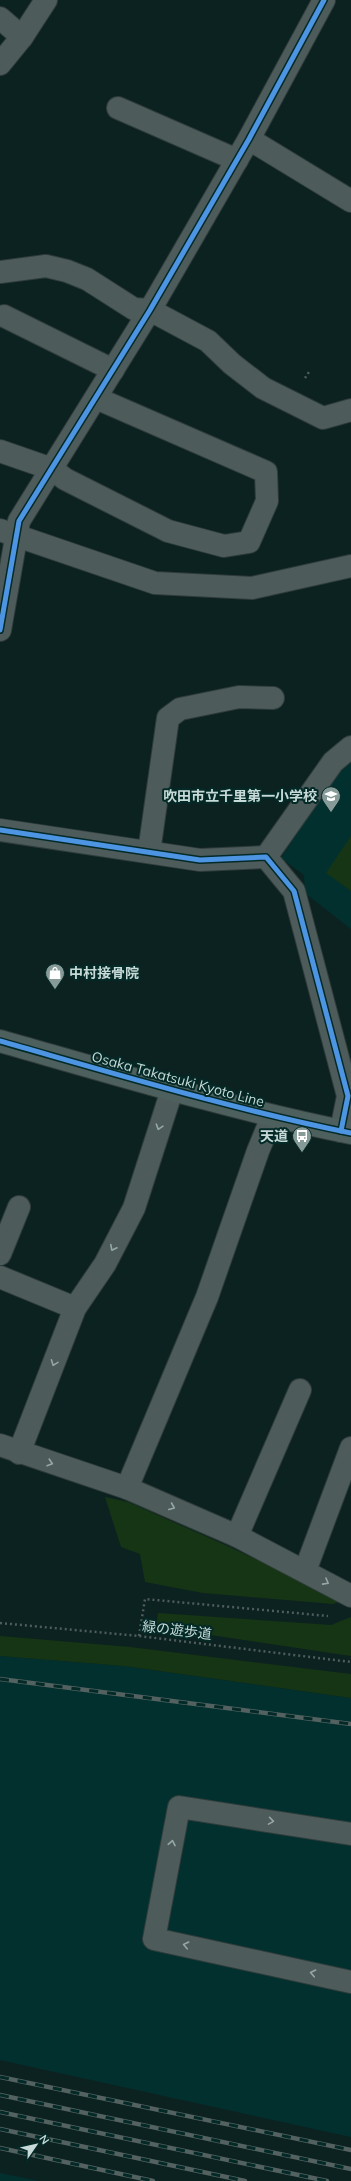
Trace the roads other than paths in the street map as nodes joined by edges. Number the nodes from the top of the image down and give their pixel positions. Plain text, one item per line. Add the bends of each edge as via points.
1 (46, 0) edge
2 (324, 0) edge
3 (0, 18) edge
4 (22, 37) junction
5 (0, 64) edge
6 (118, 108) dead end
7 (249, 139) junction
8 (237, 160) junction
9 (351, 201) edge
10 (0, 272) edge
11 (150, 310) junction
12 (4, 316) dead end
13 (113, 370) junction
14 (96, 398) junction
15 (351, 410) edge
16 (0, 451) edge
17 (52, 469) junction
18 (8, 533) edge
19 (351, 566) edge
20 (0, 630) edge
21 (273, 698) dead end
22 (351, 748) edge
23 (0, 830) edge
24 (149, 852) junction
25 (266, 857) junction
26 (0, 1041) edge
27 (172, 1090) junction
28 (272, 1117) junction
29 (346, 1132) edge
30 (19, 1207) dead end
31 (0, 1254) edge
32 (0, 1277) edge
33 (75, 1308) junction
34 (300, 1390) dead end
35 (351, 1448) edge
36 (10, 1449) edge
37 (127, 1488) junction
38 (238, 1536) junction
39 (305, 1570) junction
40 (351, 1596) edge
41 (351, 1834) edge
42 (351, 1982) edge

1 - 4 street
2 - 7 street
3 - 4 street
4 - 5 street
6 - 8 street
7 - 8 street
7 - 9 street
8 - 11 street
10 - 11 street via 46,266 67,271 87,279 134,309
11 - 13 street
11 - 15 street via 208,341 263,388 288,401 323,418
12 - 13 street
13 - 14 street
14 - 17 street
14 - 17 street via 266,472 267,501 249,542 224,546 168,531 65,479
16 - 17 street
17 - 18 street via 19,521
18 - 19 street via 155,583 252,588
18 - 20 street
21 - 24 street via 232,698 180,708 168,718
22 - 25 street via 333,762
23 - 24 street
24 - 25 street via 200,860
25 - 29 street via 294,891 348,1096
26 - 27 main road, Osaka Takatsuki Kyoto Line
27 - 28 main road, Osaka Takatsuki Kyoto Line
27 -> 33 street via 134,1208 105,1264
28 - 29 main road, Osaka Takatsuki Kyoto Line
28 - 37 street via 207,1297
30 - 31 street
32 - 33 street
33 -> 36 street
34 - 38 street
35 - 39 street
36 -> 37 street
37 -> 38 street
38 - 39 street
39 -> 40 street
42 -> 41 street via 154,1938 179,1807

